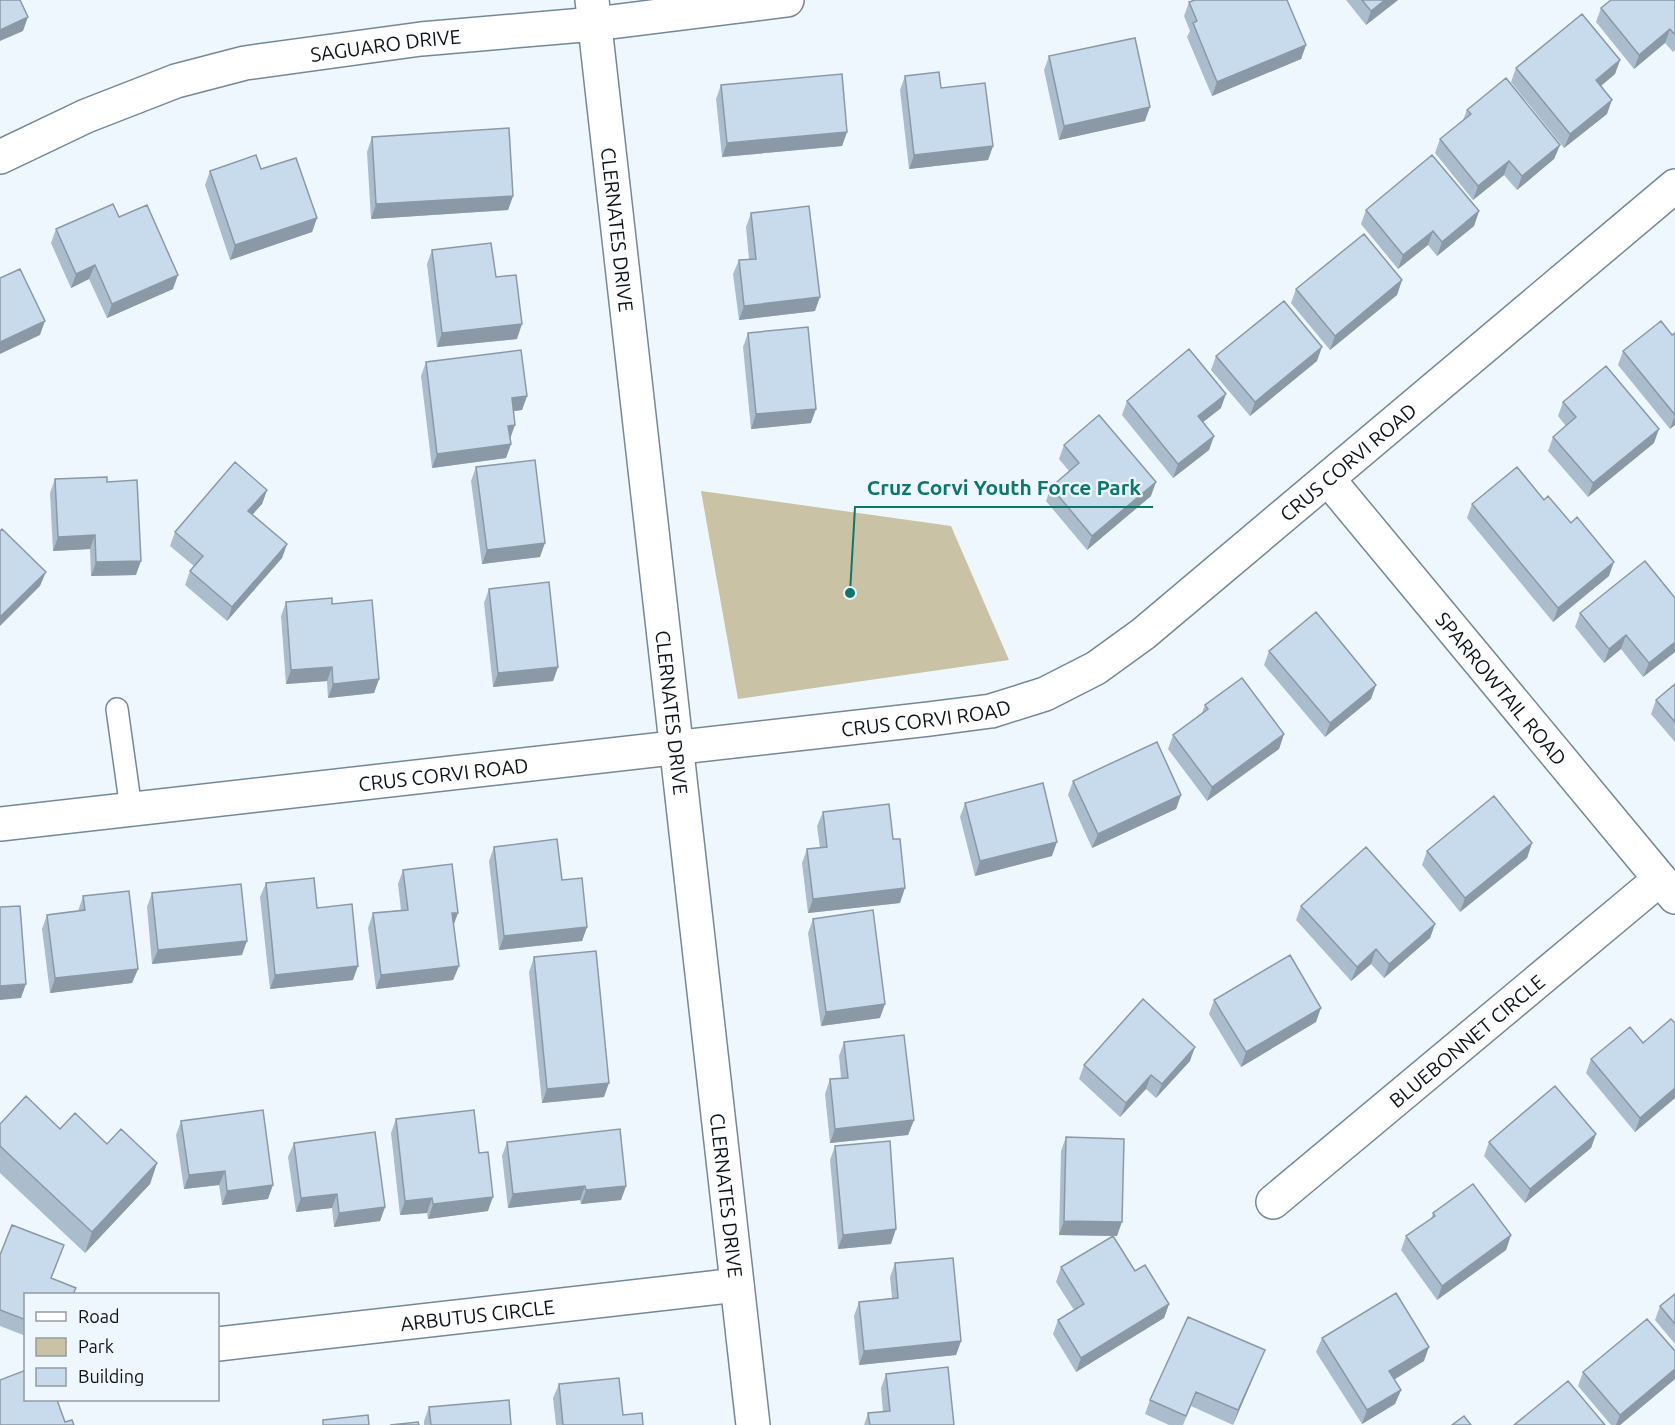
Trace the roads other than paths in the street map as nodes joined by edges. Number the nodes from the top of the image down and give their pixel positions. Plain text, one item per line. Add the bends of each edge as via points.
1 (787, 0) edge
2 (594, 12) edge
3 (0, 157) edge
4 (1675, 186) edge
5 (1328, 479) junction
6 (117, 709) dead end
7 (677, 748) junction
8 (131, 808) junction
9 (0, 824) edge
10 (1667, 888) edge
11 (1273, 1202) dead end
12 (737, 1286) junction
13 (219, 1344) edge
14 (753, 1425) edge

1 - 2 street, SAGUARO DRIVE
2 - 3 street, SAGUARO DRIVE via 245,63 176,81 96,112
2 - 7 street, CLERNATES DRIVE
4 - 5 street, CRUS CORVI ROAD
5 - 7 street, CRUS CORVI ROAD via 1143,634 1095,668 1045,694 991,711
5 - 10 street, SPARROWTAIL ROAD
6 - 8 lane
7 - 8 street, CRUS CORVI ROAD
7 - 12 street, CLERNATES DRIVE
8 - 9 street, CRUS CORVI ROAD
10 - 11 street, BLUEBONNET CIRCLE
12 - 13 street, ARBUTUS CIRCLE
12 - 14 street, CLERNATES DRIVE

